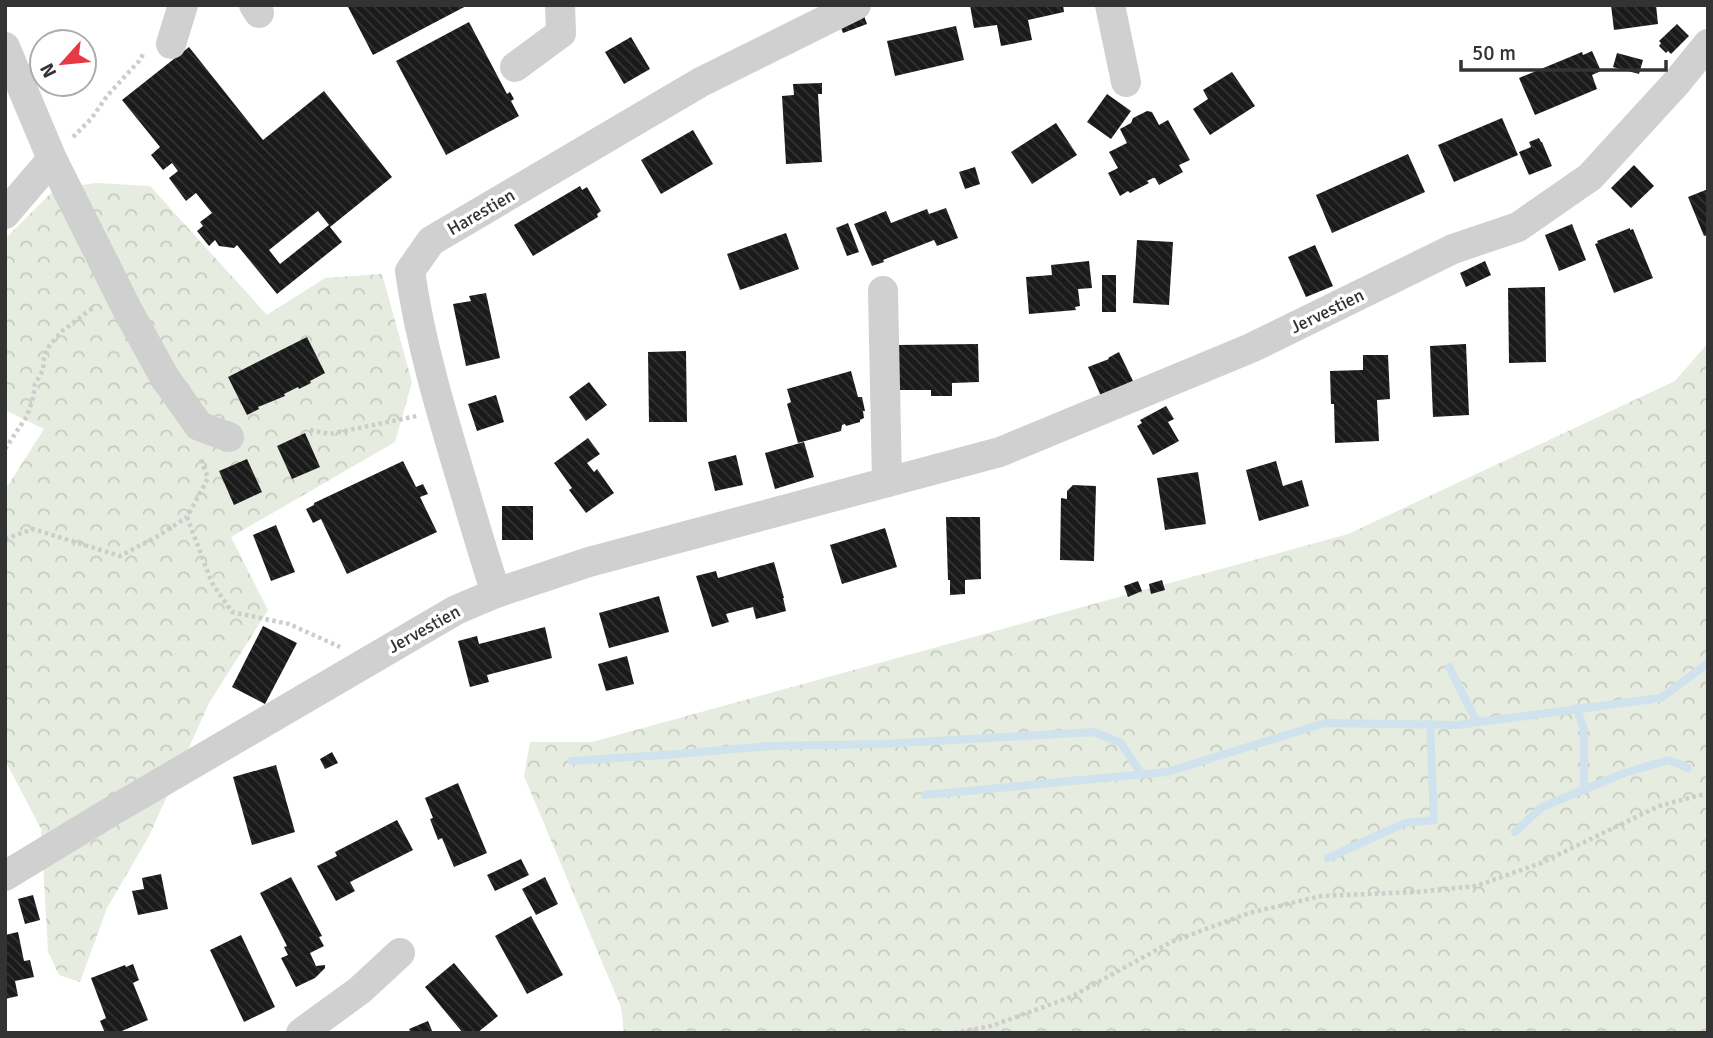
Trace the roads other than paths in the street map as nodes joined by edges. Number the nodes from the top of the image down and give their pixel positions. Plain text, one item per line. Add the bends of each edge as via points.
1 (183, 5) edge
2 (560, 5) edge
3 (856, 5) edge
4 (1110, 5) edge
5 (1708, 44) edge
6 (5, 47) edge
7 (158, 47) road end
8 (515, 67) dead end
9 (1126, 82) dead end
10 (52, 159) junction
11 (5, 214) edge
12 (883, 291) dead end
13 (229, 437) dead end
14 (887, 482) junction
15 (496, 593) junction
16 (5, 876) edge
17 (400, 953) dead end
18 (301, 1033) edge

1 - 7 street
2 - 8 street via 561,33
3 - 15 street, Harestien via 701,82 431,241 410,271 442,411
4 - 9 street
5 - 14 street, Jervestien via 1590,177 1518,227 1453,250 1251,348 1000,452
6 - 10 street
10 - 11 street
10 - 13 street via 165,378 199,426
12 - 14 street
14 - 15 street, Jervestien via 589,562
15 - 16 street, Jervestien via 456,610
17 - 18 street via 360,990

